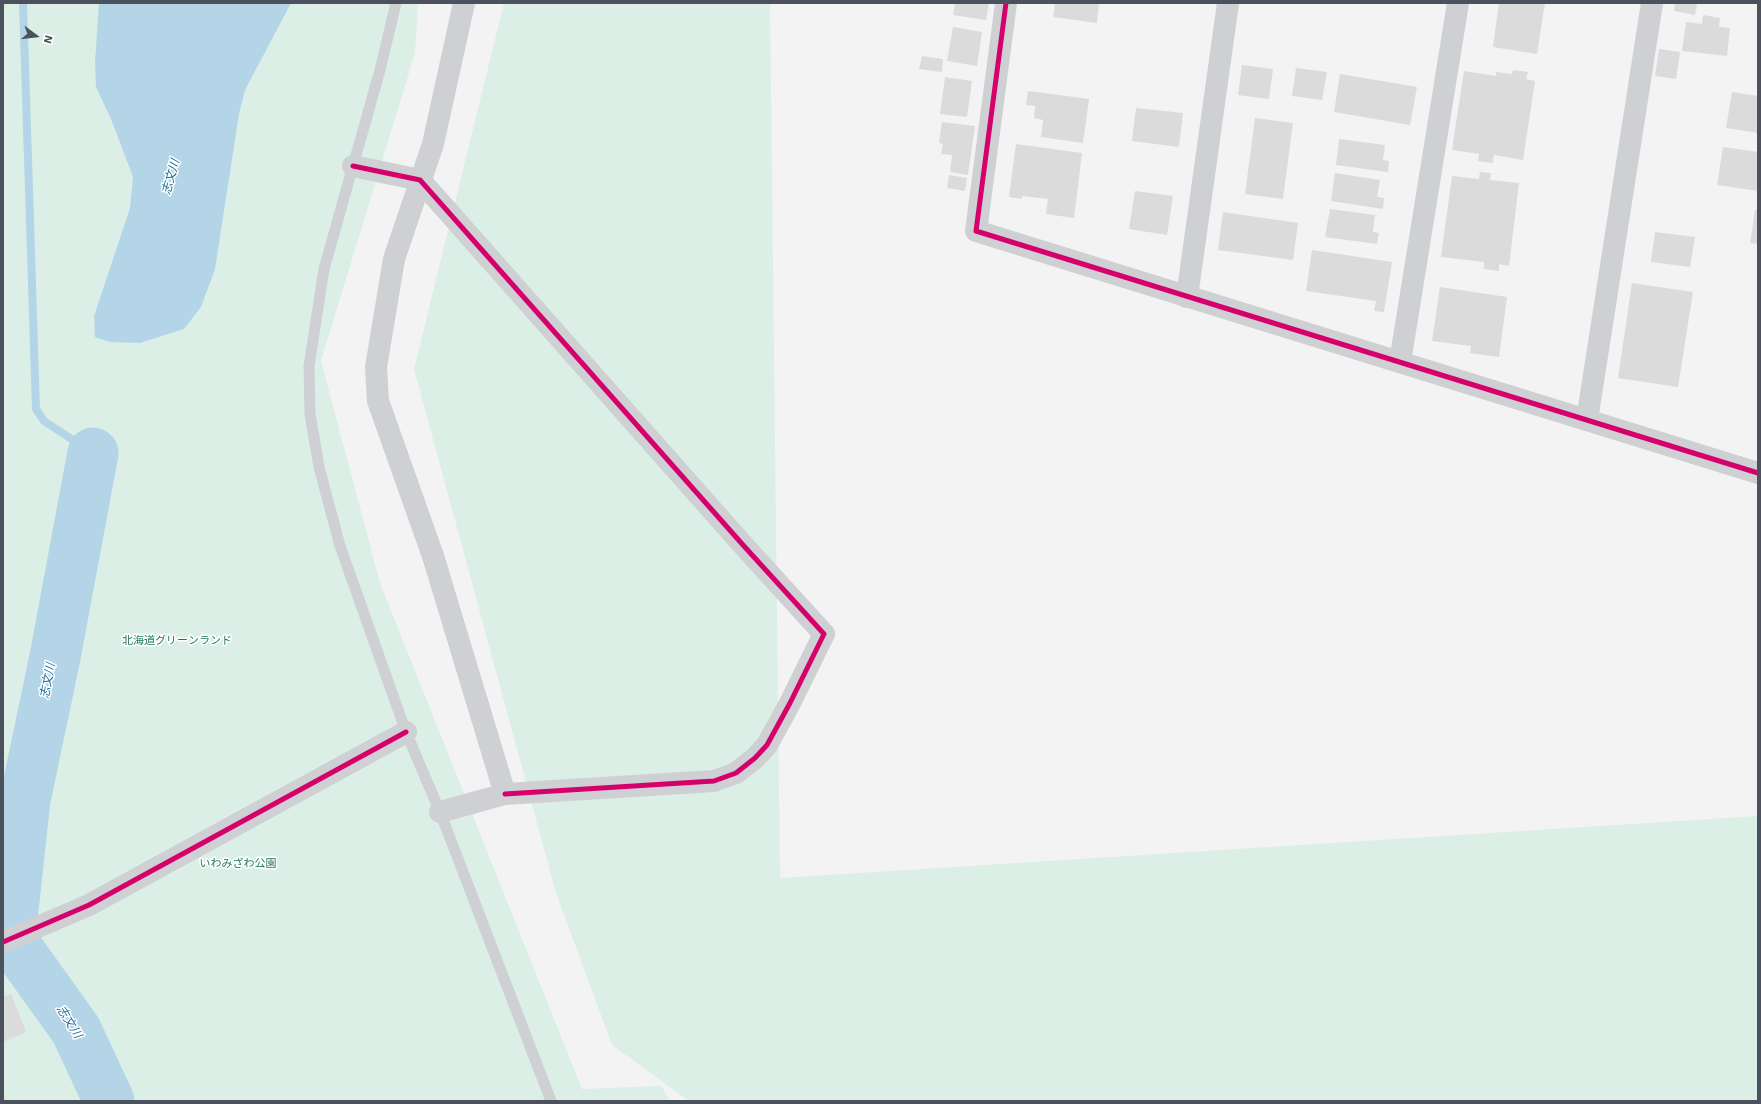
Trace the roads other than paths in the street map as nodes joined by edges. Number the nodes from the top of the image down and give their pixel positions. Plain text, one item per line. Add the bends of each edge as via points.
1 (396, 3) edge
2 (464, 3) edge
3 (1006, 3) edge
4 (1228, 3) edge
5 (1458, 3) edge
6 (1652, 3) edge
7 (353, 166) junction
8 (420, 180) junction
9 (1187, 297) junction
10 (1400, 362) junction
11 (1588, 420) junction
12 (1758, 473) edge
13 (406, 732) junction
14 (505, 794) junction
15 (440, 812) junction
16 (3, 942) edge
17 (550, 1101) edge

1 - 7 lane
2 - 8 street via 433,144
3 - 9 street via 976,232
4 - 9 street
5 - 10 street
6 - 11 street
7 - 8 street
7 - 13 lane via 324,269 309,366 310,414 319,467 340,546
8 - 14 street via 394,259 376,367 378,401 433,556
8 - 14 street via 824,634 767,745 756,758 736,773 714,781
9 - 10 street
10 - 11 street
11 - 12 street
13 - 15 lane
13 - 16 street via 90,905
14 - 15 street
15 - 17 lane

